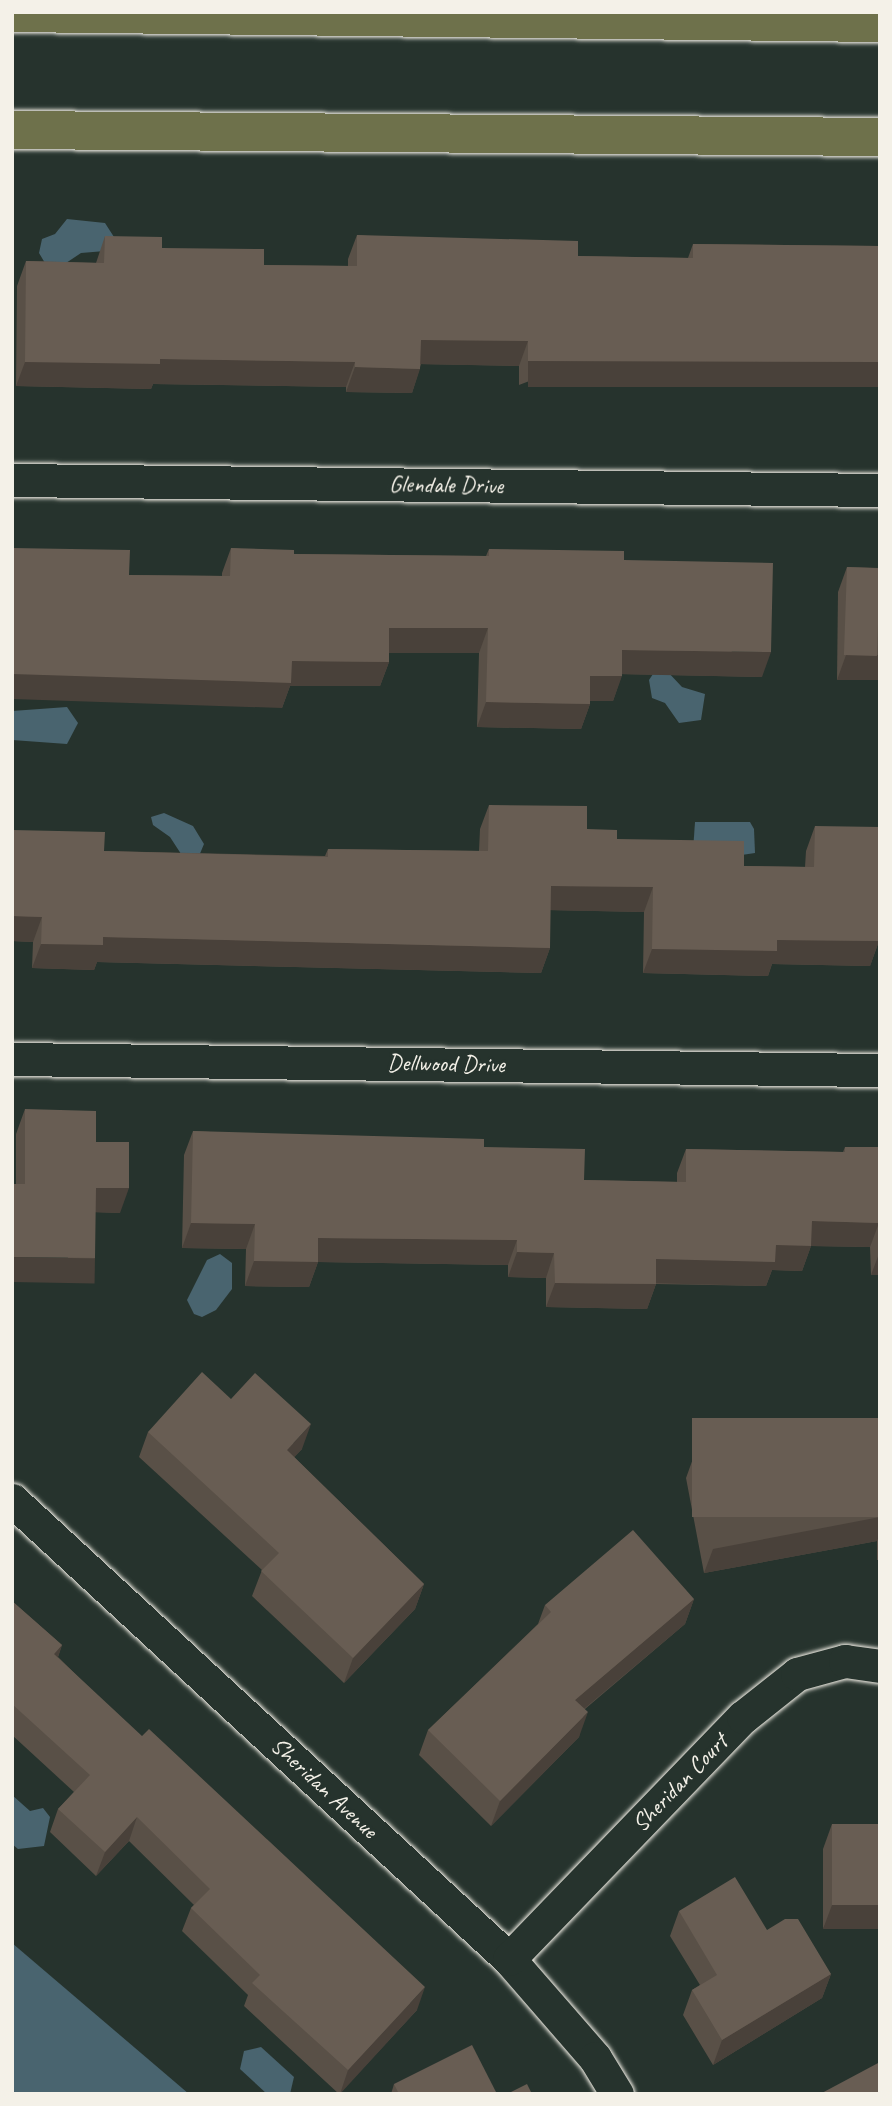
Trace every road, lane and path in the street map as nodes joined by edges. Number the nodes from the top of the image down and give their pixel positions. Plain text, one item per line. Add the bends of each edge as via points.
1 (12, 13) edge
2 (880, 23) edge
3 (12, 130) edge
4 (880, 137) edge
5 (12, 480) edge
6 (880, 490) edge
7 (12, 1059) edge
8 (880, 1070) edge
9 (12, 1500) edge
10 (880, 1666) edge
11 (509, 1959) junction
12 (617, 2094) edge

1 - 2 main road
3 - 4 main road
5 - 6 street, Glendale Drive
7 - 8 street, Dellwood Drive
9 - 11 street, Sheridan Avenue
10 - 11 street, Sheridan Court via 845,1661 797,1674 743,1717
11 - 12 street, Sheridan Avenue via 595,2058

